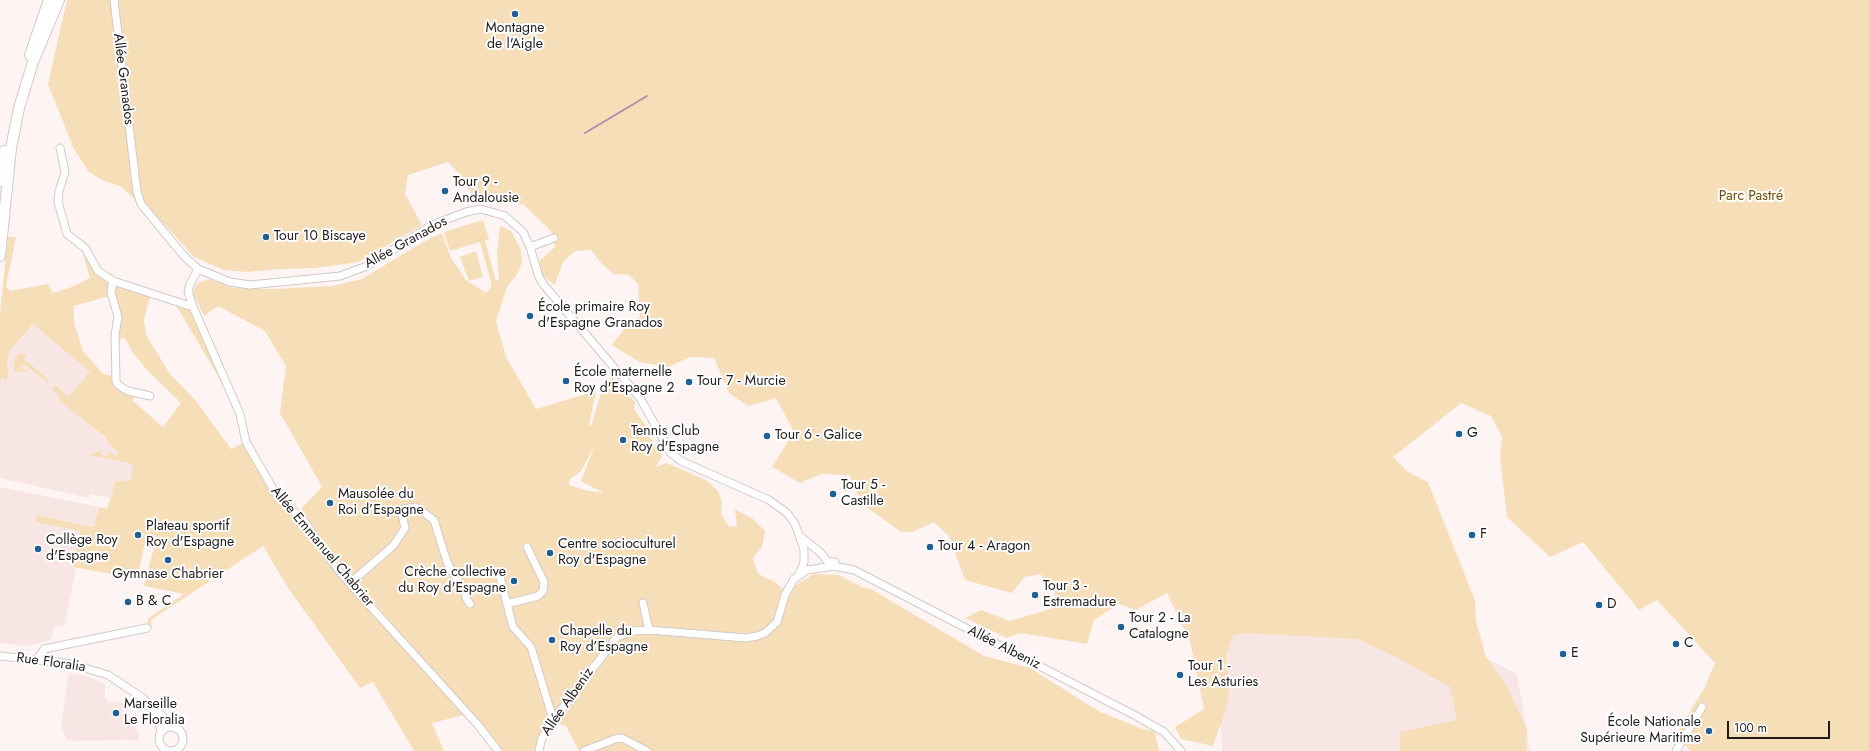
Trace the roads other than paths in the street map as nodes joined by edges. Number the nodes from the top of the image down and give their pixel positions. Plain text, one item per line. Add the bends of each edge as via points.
1 (49, 0) edge
2 (59, 0) edge
3 (114, 0) edge
4 (60, 148) dead end
5 (0, 181) edge
6 (554, 238) dead end
7 (530, 247) junction
8 (0, 256) edge
9 (198, 269) junction
10 (113, 282) junction
11 (193, 307) junction
12 (150, 396) dead end
13 (800, 536) junction
14 (527, 548) dead end
15 (827, 561) junction
16 (818, 568) junction
17 (854, 570) junction
18 (799, 575) junction
19 (500, 577) dead end
20 (350, 583) junction
21 (643, 603) dead end
22 (470, 604) dead end
23 (507, 604) junction
24 (147, 628) dead end
25 (649, 630) junction
26 (0, 656) edge
27 (37, 660) junction
28 (143, 698) junction
29 (1702, 707) dead end
30 (553, 719) junction
31 (174, 727) junction
32 (161, 731) junction
33 (182, 748) edge
34 (172, 751) edge
35 (498, 751) edge
36 (539, 751) edge
37 (584, 751) edge
38 (647, 751) edge
39 (1180, 751) edge
40 (1676, 751) edge

1 - 5 street via 16,97
2 - 8 street via 31,69 19,108 11,148
3 - 9 street, Allée Granados via 136,184 141,204
4 - 10 street via 65,172 58,191 63,226 67,234 85,248 98,270
6 - 7 street
7 - 9 street, Allée Granados via 523,232 504,216 488,210 473,210 432,225 367,266 340,276 250,284 230,282
7 - 13 street, Allée Granados via 543,284 640,398 671,453 687,464 777,504 791,518
9 - 11 street, Allée Emmanuel Chabrier via 188,291
10 - 11 street
10 - 12 street via 111,292 118,317 115,335 116,381 128,391
11 - 20 street, Allée Emmanuel Chabrier via 240,414 246,442 276,494 305,522
13 - 15 street, Allée Granados via 821,552
13 - 18 street, Allée Granados via 805,556
14 - 23 street via 544,582 543,591 538,596
15 - 16 street, Allée Albeniz
15 - 17 street via 843,564
16 - 17 street, Allée Albeniz via 834,566
16 - 18 street, Allée Albeniz
17 - 39 street, Allée Albeniz via 1146,721 1171,738
18 - 25 street, Allée Albeniz via 788,588 776,622 761,635 746,638
19 - 23 street
20 - 22 street via 393,546 405,528 402,514 404,509 416,507 434,520 447,562 466,592
20 - 35 street, Allée Emmanuel Chabrier via 478,725
21 - 25 street
23 - 30 street via 513,627 530,647
24 - 27 street via 44,649
25 - 30 street, Allée Albeniz via 627,632 613,641
26 - 27 street, Rue Floralia
27 - 28 street, Rue Floralia via 91,668 120,681
28 - 31 street, Rue Floralia
28 - 32 street, Rue Floralia via 157,716
29 - 40 street
30 - 36 street, Allée Albeniz via 544,734
31 - 32 street via 169,726
31 - 33 street via 182,734
32 - 34 street via 160,745
33 - 34 street
37 - 38 street via 622,738

